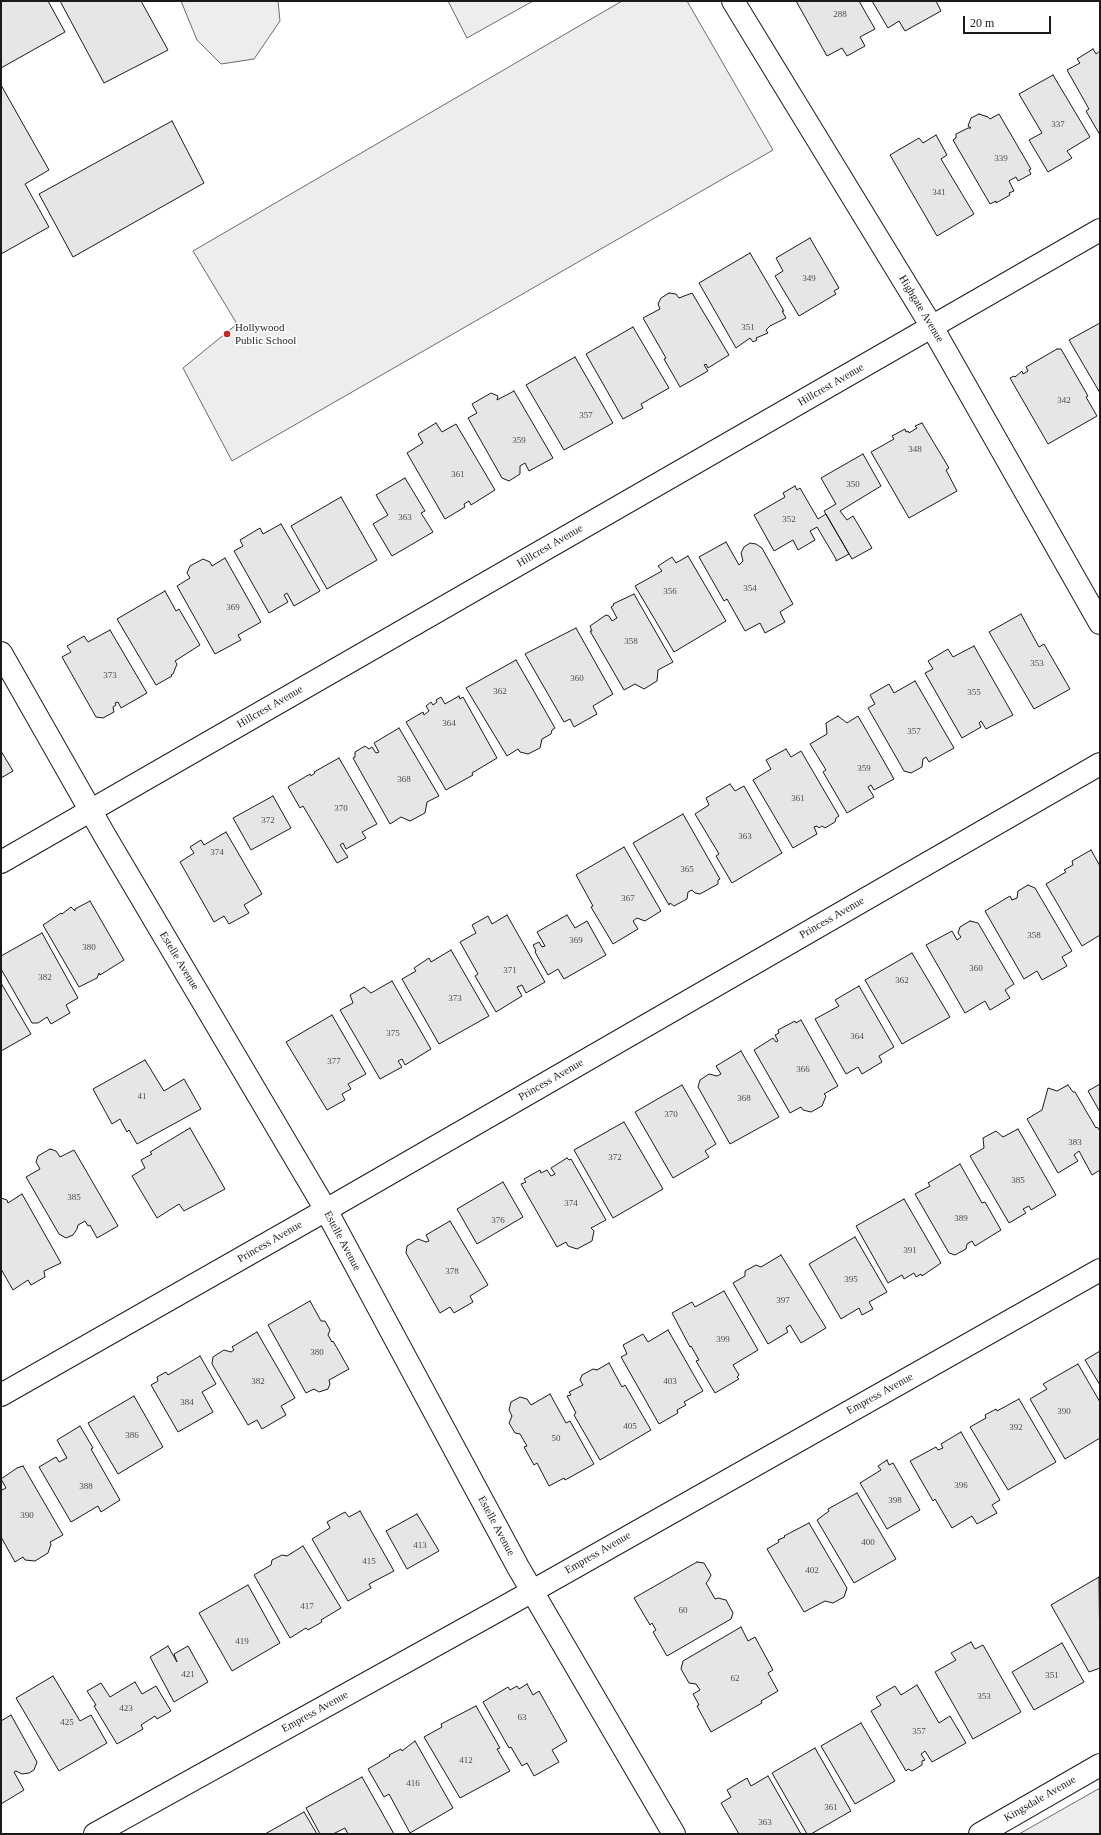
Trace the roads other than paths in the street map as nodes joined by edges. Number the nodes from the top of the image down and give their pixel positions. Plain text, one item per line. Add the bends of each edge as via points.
1 (733, 1) edge
2 (1100, 230) edge
3 (932, 327) junction
4 (1100, 623) edge
5 (1, 653) edge
6 (1100, 764) edge
7 (91, 810) junction
8 (1, 862) edge
9 (326, 1210) junction
10 (1100, 1270) edge
11 (1, 1394) edge
12 (532, 1591) junction
13 (1100, 1764) edge
14 (95, 1834) edge
15 (674, 1834) edge
16 (980, 1834) edge

1 - 3 street, Highgate Avenue
2 - 3 street, Hillcrest Avenue
3 - 4 street, Highgate Avenue
3 - 7 street, Hillcrest Avenue
5 - 7 street, Estelle Avenue
6 - 9 street, Princess Avenue
7 - 8 street, Hillcrest Avenue
7 - 9 street, Estelle Avenue
9 - 11 street, Princess Avenue
9 - 12 street, Estelle Avenue
10 - 12 street, Empress Avenue
12 - 14 street, Empress Avenue
12 - 15 street, Estelle Avenue
13 - 16 street, Kingsdale Avenue

